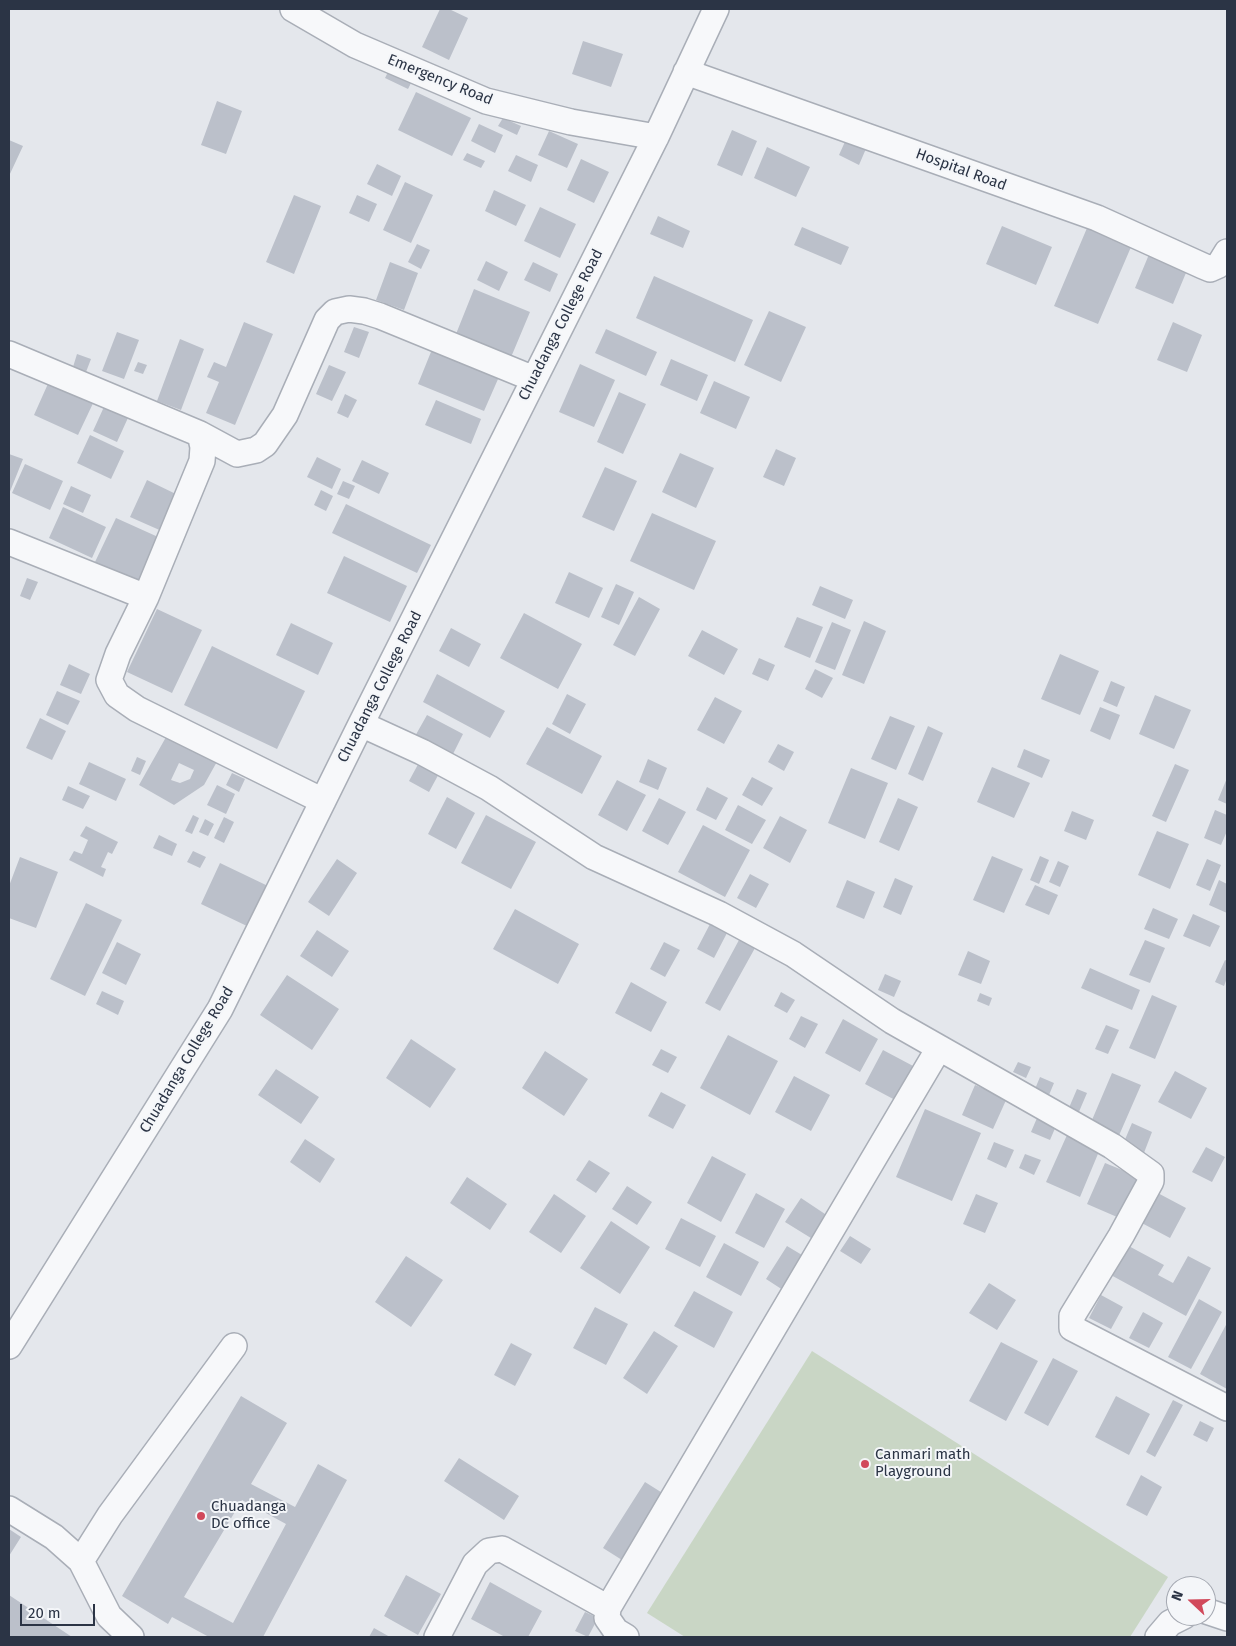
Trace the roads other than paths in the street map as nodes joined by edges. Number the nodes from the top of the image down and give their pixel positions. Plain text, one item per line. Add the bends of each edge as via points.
1 (293, 9) edge
2 (716, 9) edge
3 (686, 72) junction
4 (656, 137) junction
5 (1227, 252) edge
6 (9, 354) edge
7 (534, 379) junction
8 (200, 434) junction
9 (9, 542) edge
10 (146, 597) junction
11 (361, 724) junction
12 (323, 801) junction
13 (939, 1048) junction
14 (9, 1346) edge
15 (234, 1346) dead end
16 (1227, 1408) edge
17 (9, 1509) edge
18 (81, 1562) junction
19 (608, 1608) junction
20 (1167, 1626) edge
21 (131, 1637) edge
22 (437, 1637) edge
23 (626, 1637) edge
24 (1158, 1637) edge

1 - 4 street, Emergency Road via 356,45 486,101 571,122
2 - 3 street, Chuadanga College Road
3 - 4 street, Chuadanga College Road
3 - 5 street, Hospital Road via 1097,218 1210,269 1219,265
4 - 7 street, Chuadanga College Road
6 - 8 street
7 - 8 street via 380,316 349,309 335,312 327,320 285,416 265,444 256,450 237,454
7 - 11 street, Chuadanga College Road
8 - 10 street via 202,460
9 - 10 street
10 - 12 street via 109,680 118,695 137,709
11 - 12 street, Chuadanga College Road
11 - 13 street via 489,788 594,857 719,914 793,954 892,1021
12 - 14 street, Chuadanga College Road via 220,1009
13 - 16 street via 1112,1146 1151,1174 1151,1181 1121,1236 1072,1316 1072,1328
13 - 19 street
15 - 18 street via 110,1514
17 - 18 street via 54,1537
18 - 21 street via 109,1616
19 - 22 street via 502,1550 489,1551 475,1564
19 - 23 street via 607,1618 616,1631
20 - 24 street

